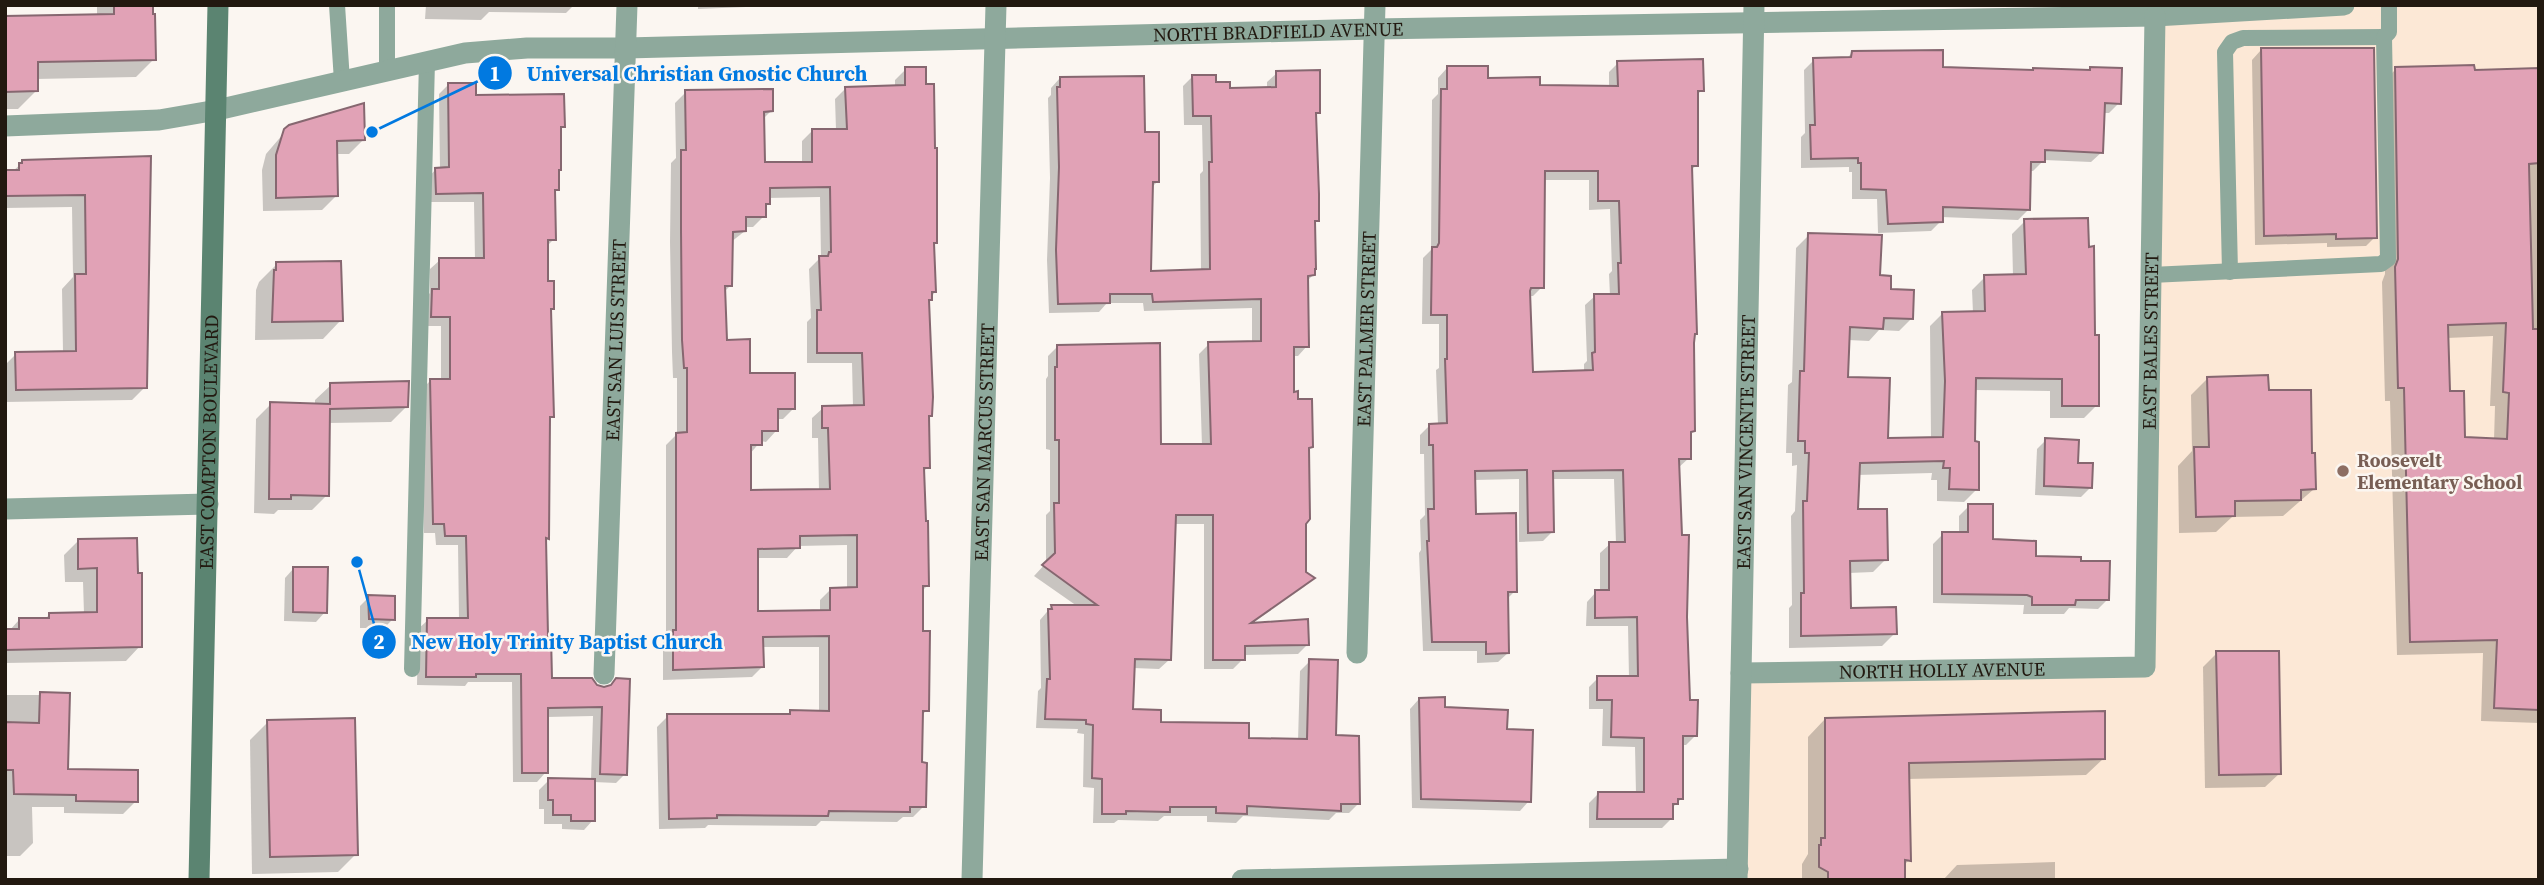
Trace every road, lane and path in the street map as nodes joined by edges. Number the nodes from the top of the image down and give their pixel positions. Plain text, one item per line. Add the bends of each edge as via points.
1 (218, 5) edge
2 (337, 5) edge
3 (387, 5) edge
4 (627, 5) edge
5 (996, 5) edge
6 (1375, 5) edge
7 (2344, 5) edge
8 (2389, 5) edge
9 (1754, 13) edge
10 (2155, 16) junction
11 (1374, 29) junction
12 (2384, 37) junction
13 (996, 40) junction
14 (626, 48) junction
15 (427, 61) junction
16 (387, 71) junction
17 (342, 80) junction
18 (217, 110) junction
19 (5, 126) edge
20 (2230, 272) junction
21 (2151, 275) junction
22 (208, 504) junction
23 (5, 509) edge
24 (1357, 653) dead end
25 (2145, 667) joint
26 (412, 669) dead end
27 (1741, 673) junction
28 (604, 674) dead end
29 (1737, 874) edge
30 (199, 880) edge
31 (972, 880) edge
32 (1242, 880) edge

1 - 18 main road, EAST COMPTON BOULEVARD
2 - 17 lane
3 - 16 lane
4 - 14 street, EAST SAN LUIS STREET
5 - 13 street, EAST SAN MARCUS STREET
6 - 11 street, EAST PALMER STREET
7 - 10 street, NORTH BRADFIELD AVENUE
8 - 12 lane via 2389,32
9 - 10 street, NORTH BRADFIELD AVENUE
9 - 11 street, NORTH BRADFIELD AVENUE
9 - 27 street, EAST SAN VINCENTE STREET
10 - 21 street, EAST BALES STREET
11 - 13 street, NORTH BRADFIELD AVENUE
11 - 24 street, EAST PALMER STREET
12 - 20 lane via 2388,259 2381,264
12 - 20 lane via 2242,38 2225,52
13 - 14 street, NORTH BRADFIELD AVENUE
13 - 31 street, EAST SAN MARCUS STREET
14 - 15 street, NORTH BRADFIELD AVENUE via 527,48
14 - 28 street, EAST SAN LUIS STREET
15 - 16 street, NORTH BRADFIELD AVENUE
15 - 26 lane
16 - 17 street, NORTH BRADFIELD AVENUE
17 - 18 street, NORTH BRADFIELD AVENUE
18 - 19 street, NORTH BRADFIELD AVENUE via 159,120
18 - 22 main road, EAST COMPTON BOULEVARD
20 - 21 lane
21 - 25 street, EAST BALES STREET
22 - 23 street
22 - 30 main road, EAST COMPTON BOULEVARD
25 - 27 street, NORTH HOLLY AVENUE
27 - 29 street, EAST SAN VINCENTE STREET
29 - 32 street

